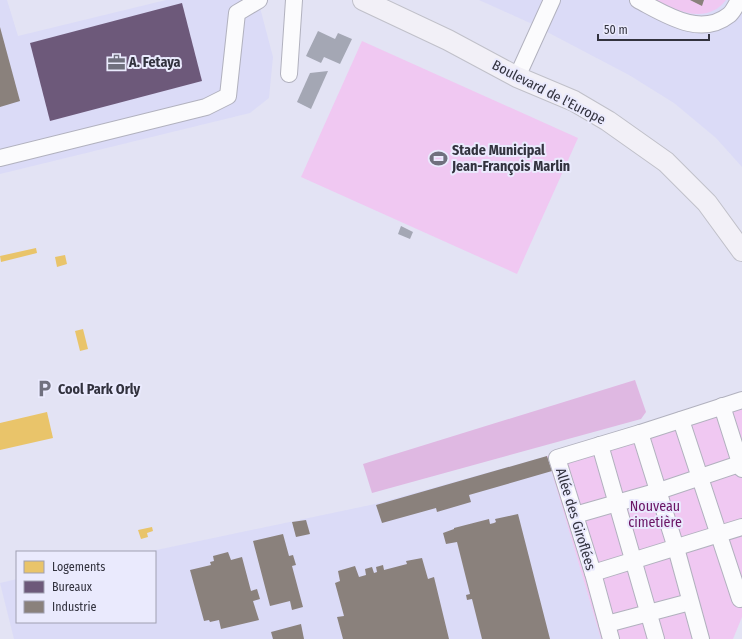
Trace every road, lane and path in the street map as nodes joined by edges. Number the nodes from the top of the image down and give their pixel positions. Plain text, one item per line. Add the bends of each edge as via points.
1 (259, 0) edge
2 (294, 0) edge
3 (363, 0) edge
4 (552, 0) edge
5 (638, 0) edge
6 (739, 0) edge
7 (289, 74) dead end
8 (517, 77) junction
9 (0, 158) edge
10 (742, 251) edge
11 (742, 400) edge
12 (722, 406) junction
13 (681, 420) junction
14 (640, 433) junction
15 (600, 445) junction
16 (741, 465) edge
17 (700, 477) junction
18 (659, 491) junction
19 (617, 504) junction
20 (575, 515) junction
21 (742, 527) edge
22 (719, 534) junction
23 (676, 548) junction
24 (633, 560) junction
25 (593, 573) junction
26 (740, 599) dead end
27 (690, 602) junction
28 (648, 613) junction
29 (609, 632) edge
30 (656, 639) edge
31 (701, 639) edge

1 - 9 lane via 237,13 228,96 206,107
2 - 7 lane
3 - 8 main road, Boulevard de l'Europe via 448,40
4 - 8 lane
5 - 6 lane via 691,25 709,25 729,15
8 - 10 main road, Boulevard de l'Europe via 574,101 640,142 666,162 706,203
11 - 12 lane, Allée des Giroflées
12 - 13 lane, Allée des Giroflées
12 - 16 lane
13 - 14 lane, Allée des Giroflées
13 - 17 lane
14 - 15 lane, Allée des Giroflées
14 - 18 lane
15 - 19 lane
15 - 20 lane, Allée des Giroflées via 558,458
16 - 17 lane
17 - 18 lane
17 - 22 lane
18 - 19 lane
18 - 23 lane
19 - 20 lane
19 - 24 lane
20 - 25 lane, Allée des Giroflées
21 - 22 lane
22 - 23 lane
22 - 26 lane
23 - 24 lane
23 - 27 lane
24 - 25 lane
24 - 28 lane
25 - 29 lane, Allée des Giroflées
27 - 28 lane
27 - 31 lane
28 - 29 lane
28 - 30 lane

